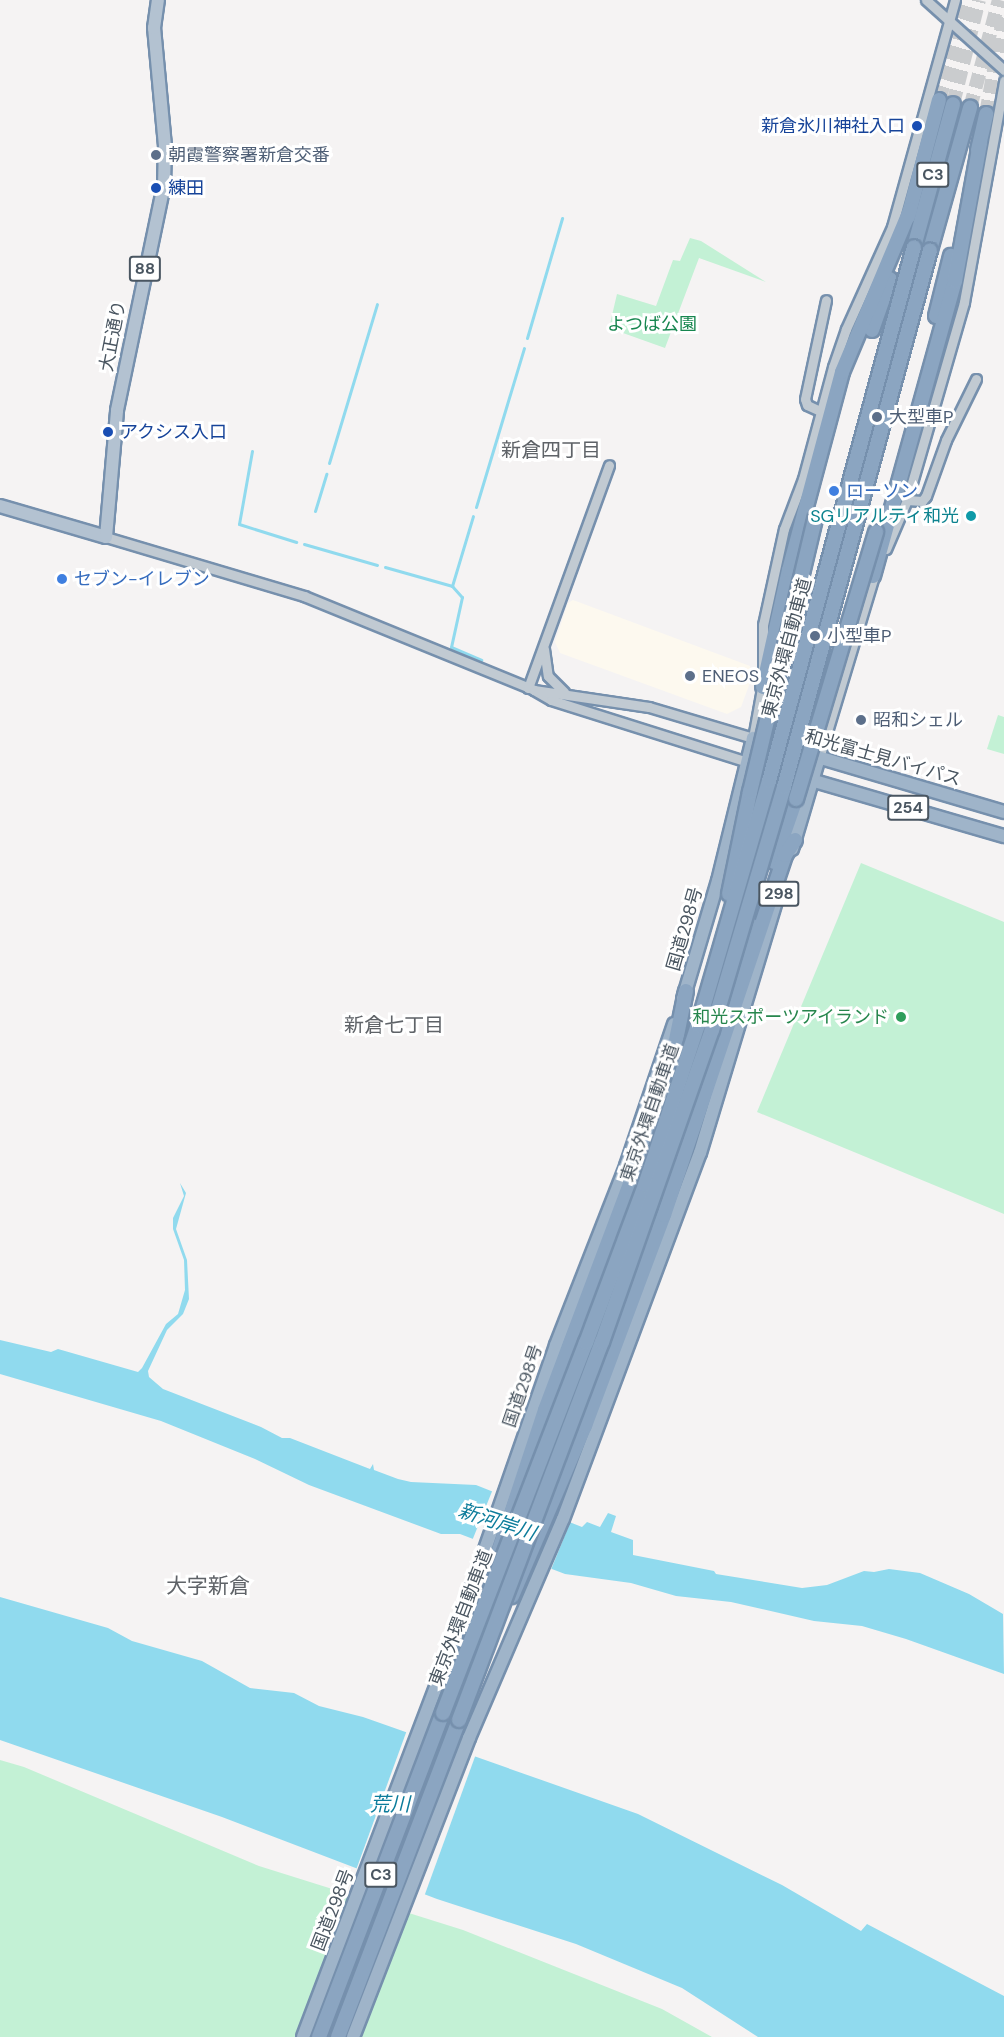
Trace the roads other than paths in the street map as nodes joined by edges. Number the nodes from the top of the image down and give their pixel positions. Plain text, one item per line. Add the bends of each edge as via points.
1 (158, 0) edge
2 (926, 0) edge
3 (955, 0) edge
4 (950, 21) junction
5 (1004, 70) edge
6 (1004, 81) edge
7 (939, 100) tunnel mouth
8 (953, 104) tunnel mouth
9 (970, 108) tunnel mouth
10 (986, 114) tunnel mouth
11 (910, 210) junction
12 (826, 300) dead end
13 (872, 330) dead end
14 (976, 379) dead end
15 (820, 411) junction
16 (609, 465) dead end
17 (907, 500) junction
18 (0, 506) edge
19 (815, 519) dead end
20 (876, 532) dead end
21 (106, 537) junction
22 (873, 576) junction
23 (544, 647) junction
24 (763, 687) junction
25 (531, 689) junction
26 (571, 695) junction
27 (753, 738) junction
28 (801, 753) junction
29 (819, 758) junction
30 (748, 762) junction
31 (783, 771) junction
32 (813, 779) junction
33 (1004, 812) edge
34 (1004, 836) edge
35 (795, 840) junction
36 (718, 881) junction
37 (712, 982) junction
38 (686, 991) junction
39 (712, 1030) junction
40 (474, 1633) junction
41 (491, 1638) junction
42 (303, 2037) edge
43 (319, 2037) edge
44 (338, 2037) edge
45 (353, 2037) edge

1 - 21 main road, 大正通り / 88 via 154,28 165,146 164,186 117,410
2 - 4 street
3 - 4 street
4 - 5 street
4 - 15 street via 892,226 846,329
6 - 17 street via 964,302
7 - 11 highway
8 - 37 highway, 東京外環自動車道 / C3, bridge
9 - 39 highway, 東京外環自動車道 / C3, bridge via 784,787
10 - 22 highway via 950,279
11 - 13 highway
11 - 24 highway via 842,372 789,570
12 - 15 street via 805,399 807,405
14 - 17 street via 946,440 926,496 922,501
15 - 24 street via 803,479 784,529 765,609
16 - 23 street
17 - 22 street
18 - 21 main road
19 - 37 highway, bridge via 750,792
20 - 39 highway, bridge via 796,799
21 - 25 street via 304,596
22 - 29 street
23 - 25 street
23 - 26 street via 550,680
24 - 27 street
25 - 26 street
25 - 30 street via 551,700
26 - 27 street via 649,707
27 - 28 highway, 和光富士見バイパス / 254
27 - 30 highway, 国道298号
28 - 29 highway, 和光富士見バイパス / 254
28 - 31 highway
29 - 32 highway, 298
29 - 33 highway, 和光富士見バイパス / 254
30 - 31 highway, 254
30 - 36 highway, 国道298号
31 - 32 highway, 254
31 - 36 highway via 760,816
32 - 34 highway, 254
32 - 35 highway, 298
35 - 41 highway, bridge via 785,855 702,1106 585,1426
35 - 45 highway, 298 via 700,1153 563,1519 469,1738
36 - 38 highway, 国道298号
37 - 40 highway, 東京外環自動車道 / C3, bridge via 645,1185
38 - 40 highway, bridge via 675,1045 632,1179 522,1477
38 - 42 highway, 国道298号 via 451,1647
39 - 41 highway, 東京外環自動車道 / C3, bridge via 656,1195
40 - 43 highway, 東京外環自動車道 / C3, bridge
41 - 44 highway, 東京外環自動車道 / C3, bridge

